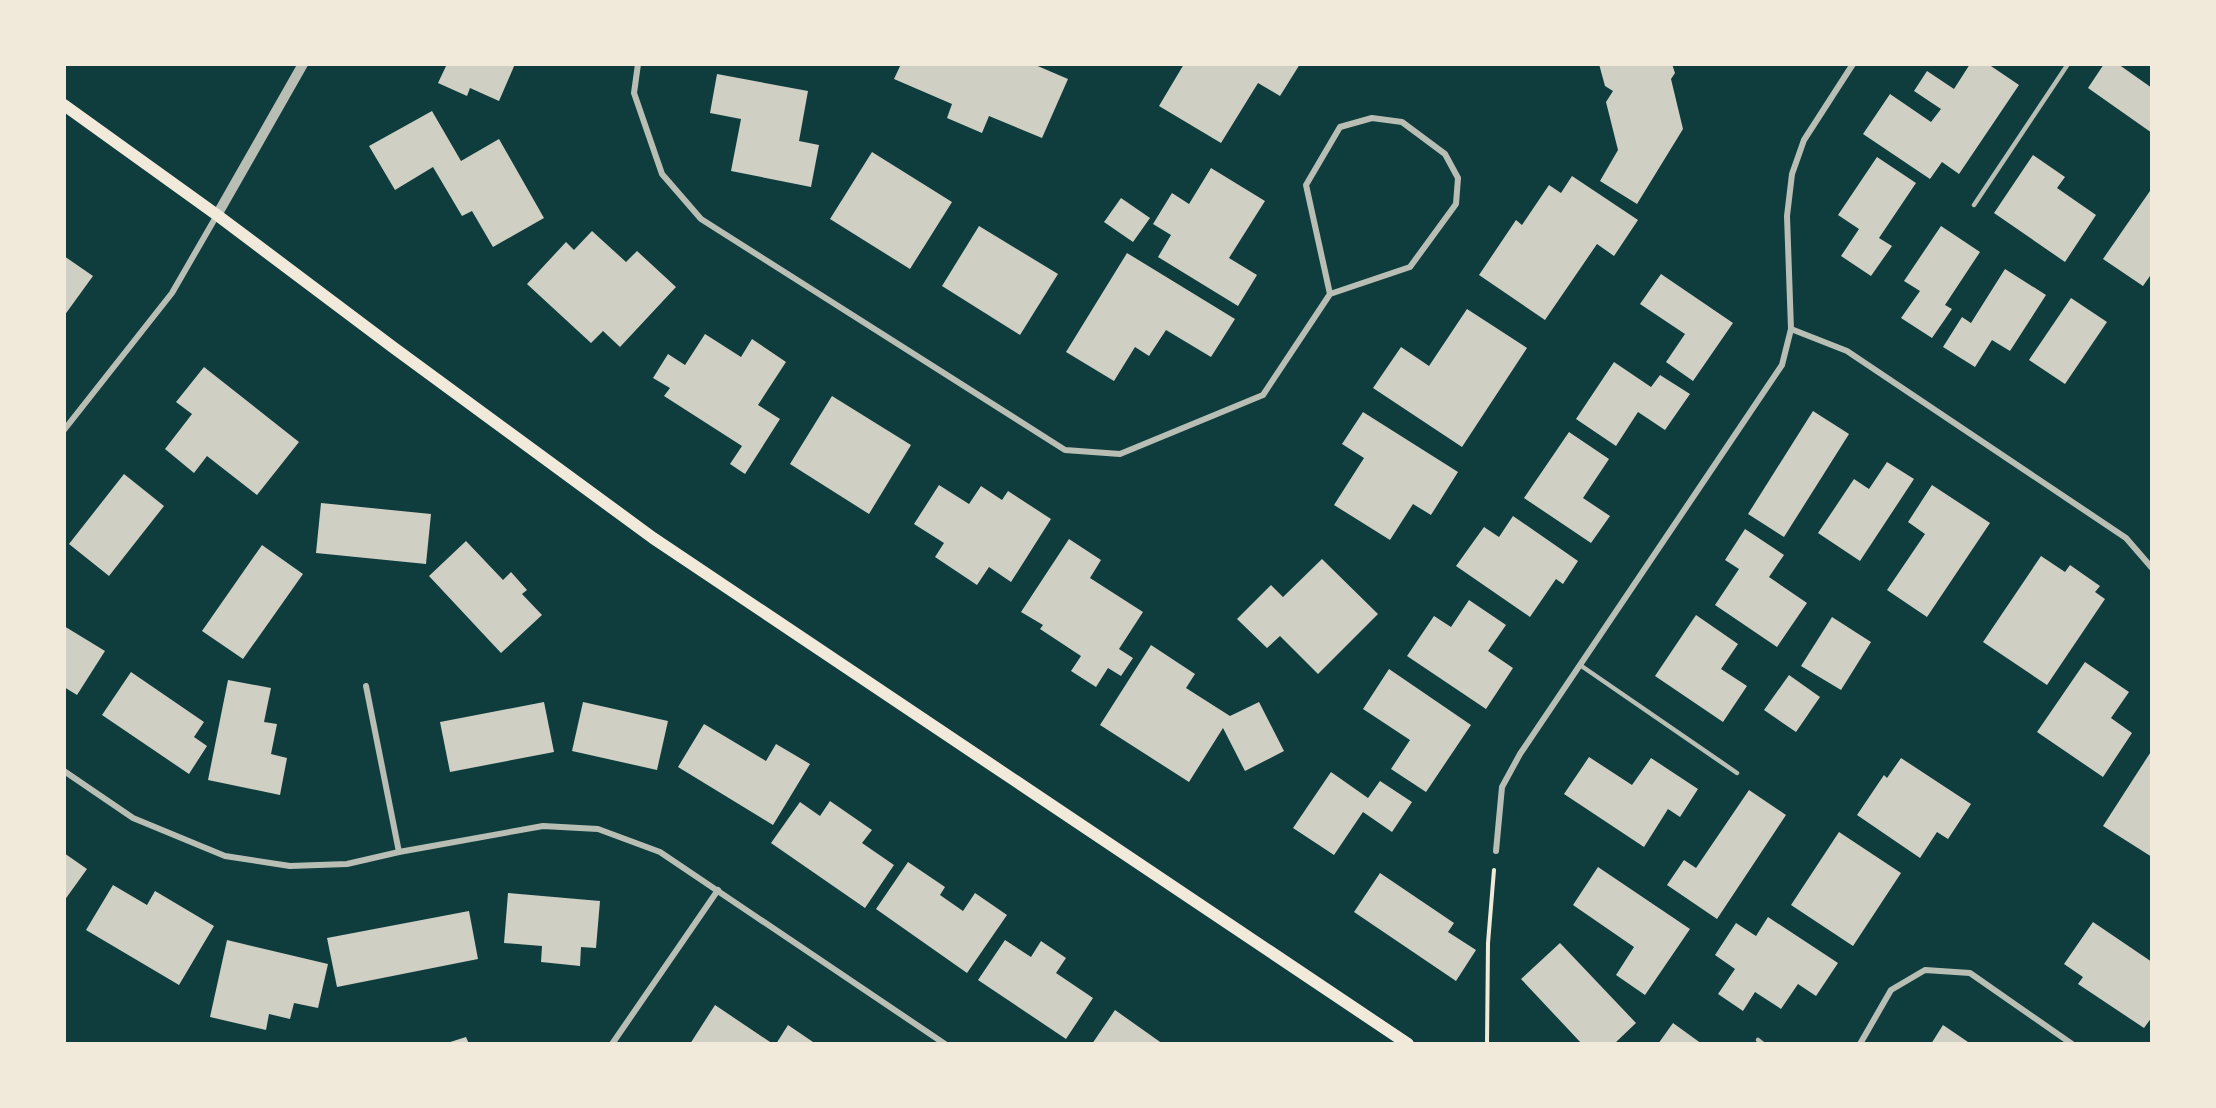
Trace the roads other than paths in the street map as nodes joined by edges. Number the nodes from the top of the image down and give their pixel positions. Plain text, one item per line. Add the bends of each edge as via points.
1 (303, 64) edge
2 (638, 64) edge
3 (1853, 64) edge
4 (2068, 64) edge
5 (64, 105) edge
6 (1974, 205) dead end
7 (217, 215) junction
8 (1330, 294) junction
9 (1791, 329) junction
10 (64, 430) edge
11 (2151, 568) edge
12 (1580, 665) junction
13 (366, 686) dead end
14 (64, 771) edge
15 (1737, 773) dead end
16 (1496, 851) road end
17 (399, 852) junction
18 (718, 890) junction
19 (612, 1044) edge
20 (945, 1044) edge
21 (1407, 1044) edge
22 (1860, 1044) edge
23 (2072, 1044) edge

1 - 7 street
2 - 8 street via 634,93 662,174 701,219 1065,450 1120,454 1263,395
3 - 9 street via 1804,140 1792,174 1788,216
4 - 6 lane
5 - 7 main road
7 - 10 street via 172,293
7 - 21 main road via 653,538
8 - 8 street via 1410,267 1456,204 1458,178 1444,154 1402,122 1372,118 1341,127 1306,185
9 - 11 street via 1847,351 2126,538
9 - 12 street via 1782,365
12 - 15 lane
12 - 16 street via 1502,787
13 - 17 street
14 - 17 street via 133,818 225,856 290,866 347,864
17 - 18 street via 543,826 598,829 660,852
18 - 19 street
18 - 20 street
22 - 23 street via 1891,990 1925,970 1970,973

